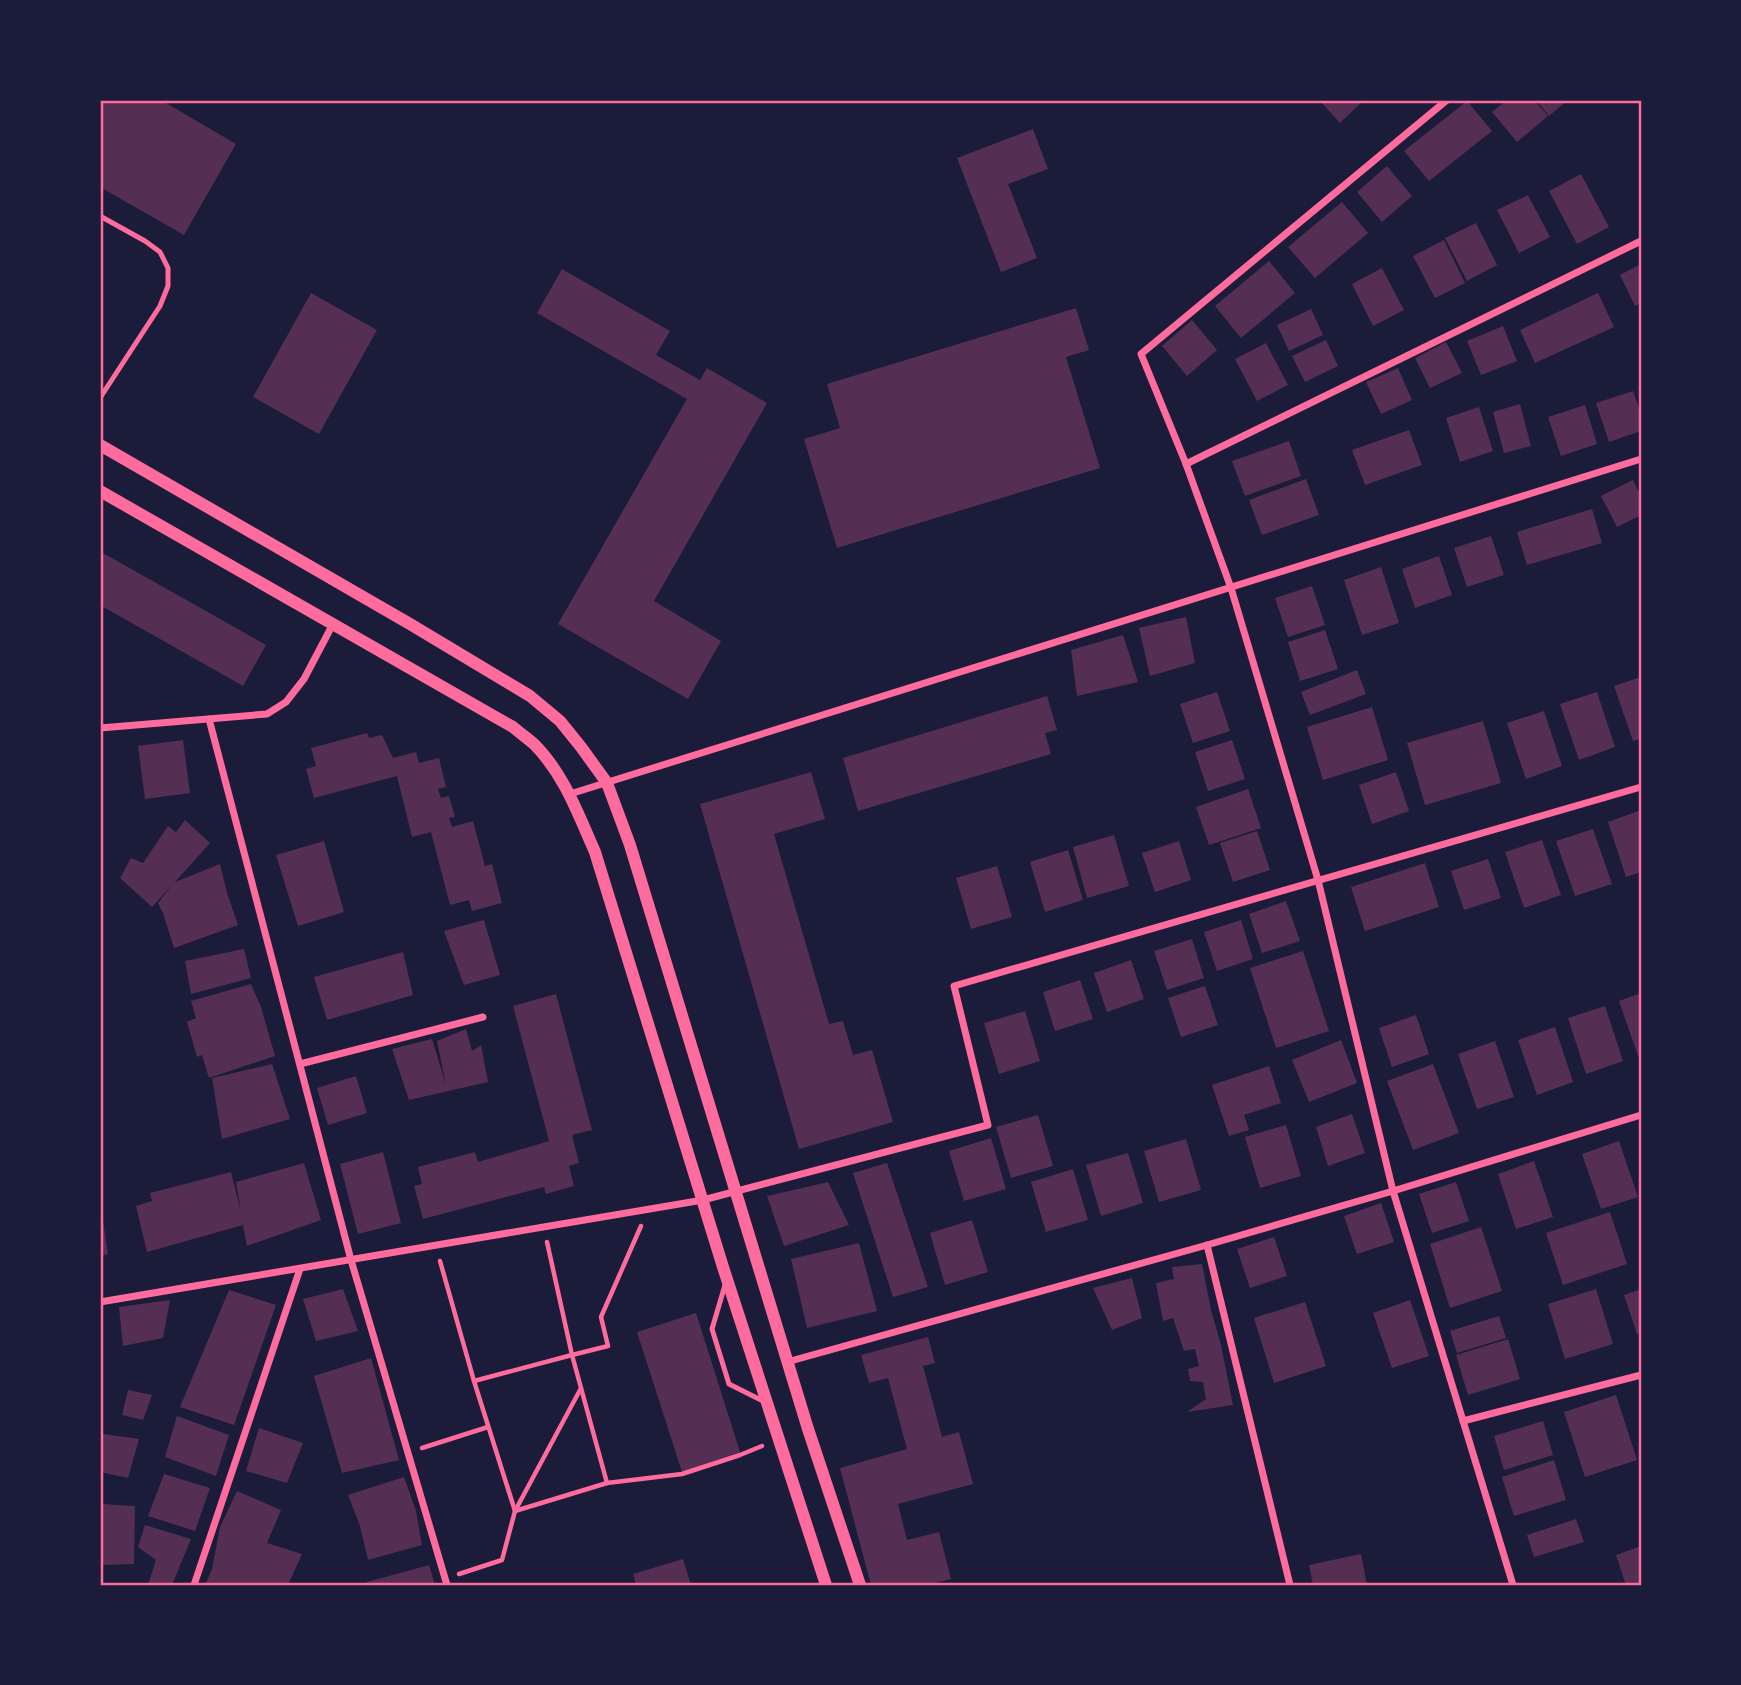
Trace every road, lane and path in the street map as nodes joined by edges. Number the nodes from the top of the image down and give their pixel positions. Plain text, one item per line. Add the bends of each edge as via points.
1 (1447, 100) edge
2 (100, 216) edge
3 (1641, 241) edge
4 (100, 398) edge
5 (100, 445) edge
6 (1641, 459) edge
7 (1185, 464) junction
8 (100, 491) edge
9 (1231, 588) junction
10 (333, 624) junction
11 (209, 719) junction
12 (100, 728) edge
13 (607, 783) junction
14 (1641, 787) edge
15 (570, 794) junction
16 (1318, 880) junction
17 (482, 1017) dead end
18 (300, 1064) junction
19 (1641, 1115) edge
20 (1393, 1191) junction
21 (737, 1192) junction
22 (703, 1200) junction
23 (648, 1210) junction
24 (544, 1227) junction
25 (1207, 1245) junction
26 (436, 1246) junction
27 (351, 1260) junction
28 (300, 1269) junction
29 (727, 1279) junction
30 (100, 1302) edge
31 (572, 1355) junction
32 (787, 1362) junction
33 (1641, 1375) edge
34 (474, 1381) junction
35 (581, 1389) junction
36 (768, 1403) junction
37 (1463, 1421) junction
38 (488, 1427) junction
39 (779, 1439) junction
40 (408, 1453) junction
41 (607, 1483) junction
42 (515, 1511) junction
43 (446, 1582) edge
44 (194, 1585) edge
45 (826, 1585) edge
46 (860, 1585) edge
47 (1290, 1585) edge
48 (1513, 1585) edge

1 - 7 street via 1142,354
2 - 4 lane via 160,252 168,286 160,306
3 - 7 street
5 - 13 street via 530,696 560,721
6 - 9 street
7 - 9 street
8 - 10 street
9 - 13 street
9 - 16 street
10 - 11 street via 304,679 286,702 267,713
10 - 15 street via 513,727 534,744
11 - 12 street
11 - 18 street
13 - 15 street
13 - 21 street
14 - 16 street
15 - 22 street via 595,852
16 - 20 street
16 - 21 street via 954,986 988,1125
17 - 18 street
18 - 27 street
19 - 20 street
20 - 25 street
20 - 37 street
21 - 22 street
21 - 32 street
22 - 23 street
22 - 29 street
23 - 24 street
23 - 31 path via 601,1317 608,1346
24 - 26 street
24 - 31 path
25 - 32 street
25 - 47 street
26 - 27 street
26 - 34 path
27 - 28 street
27 - 40 street
28 - 30 street
28 - 44 street
29 - 36 street
29 - 36 lane via 712,1329 729,1384
31 - 34 path
31 - 35 path
32 - 46 street
33 - 37 street
34 - 38 path
35 - 41 path
35 - 42 path
36 - 39 street
37 - 48 street
38 - 40 path
38 - 42 path
39 - 41 path via 682,1474
39 - 45 street
40 - 43 street
41 - 42 path
42 - 43 path via 502,1560

